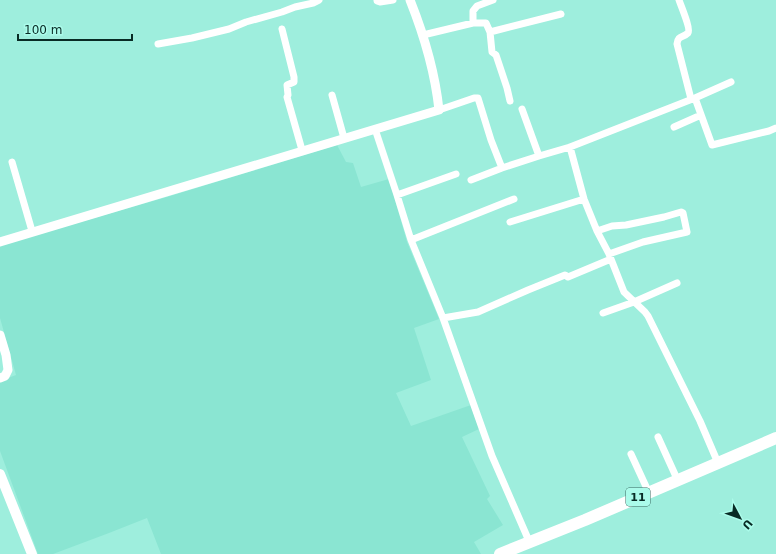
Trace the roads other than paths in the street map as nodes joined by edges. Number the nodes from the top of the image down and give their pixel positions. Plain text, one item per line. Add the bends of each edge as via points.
1 (319, 0) edge
2 (377, 0) edge
3 (393, 0) edge
4 (410, 0) edge
5 (493, 0) edge
6 (679, 0) edge
7 (561, 14) dead end
8 (473, 23) junction
9 (282, 29) dead end
10 (490, 32) junction
11 (423, 35) junction
12 (158, 44) dead end
13 (731, 82) dead end
14 (332, 95) dead end
15 (693, 99) junction
16 (510, 101) dead end
17 (522, 109) dead end
18 (440, 110) junction
19 (701, 115) junction
20 (674, 127) dead end
21 (776, 128) edge
22 (375, 129) junction
23 (344, 138) junction
24 (570, 147) junction
25 (302, 150) junction
26 (539, 156) junction
27 (12, 162) dead end
28 (502, 168) junction
29 (456, 174) dead end
30 (471, 180) dead end
31 (397, 195) junction
32 (514, 199) dead end
33 (584, 199) junction
34 (510, 222) dead end
35 (32, 231) junction
36 (597, 231) junction
37 (411, 240) junction
38 (0, 242) edge
39 (610, 256) junction
40 (677, 283) dead end
41 (634, 302) junction
42 (603, 313) dead end
43 (443, 318) junction
44 (0, 335) edge
45 (0, 378) edge
46 (658, 437) dead end
47 (776, 438) edge
48 (631, 454) dead end
49 (718, 463) junction
50 (0, 474) edge
51 (678, 481) junction
52 (649, 492) junction
53 (530, 541) junction
54 (32, 554) edge
55 (500, 554) edge

1 - 12 street via 229,28
2 - 3 street
4 - 11 street
5 - 8 street via 477,6 473,11
6 - 15 street via 689,31 677,44
7 - 10 street
8 - 10 street via 486,23
8 - 11 street
9 - 25 street via 294,77 294,82 287,85 287,97
10 - 16 street via 492,52 496,55
11 - 18 street
13 - 15 street
14 - 23 street
15 - 19 street
15 - 24 street
17 - 26 street
18 - 22 street
18 - 28 street via 477,98
19 - 20 street
19 - 21 street via 712,145 769,132
22 - 23 street
22 - 31 street
23 - 25 street
24 - 26 street
24 - 33 street
25 - 35 street
26 - 28 street
27 - 35 street
28 - 30 street
29 - 31 street
31 - 37 street
32 - 37 street
33 - 34 street
33 - 36 street
35 - 38 street
36 - 39 street
36 - 39 street via 683,213 687,232 643,242
37 - 43 street
39 - 41 street via 624,292
39 - 43 street via 568,277 565,275 478,312
40 - 41 street
41 - 42 street
41 - 49 street via 648,316
43 - 53 street via 492,456
44 - 45 street via 8,370 5,376
46 - 51 street
47 - 49 highway, 11
48 - 52 street
49 - 51 highway, 11
50 - 54 main road
51 - 52 highway, 11
52 - 53 highway, 11
53 - 55 highway, 11

